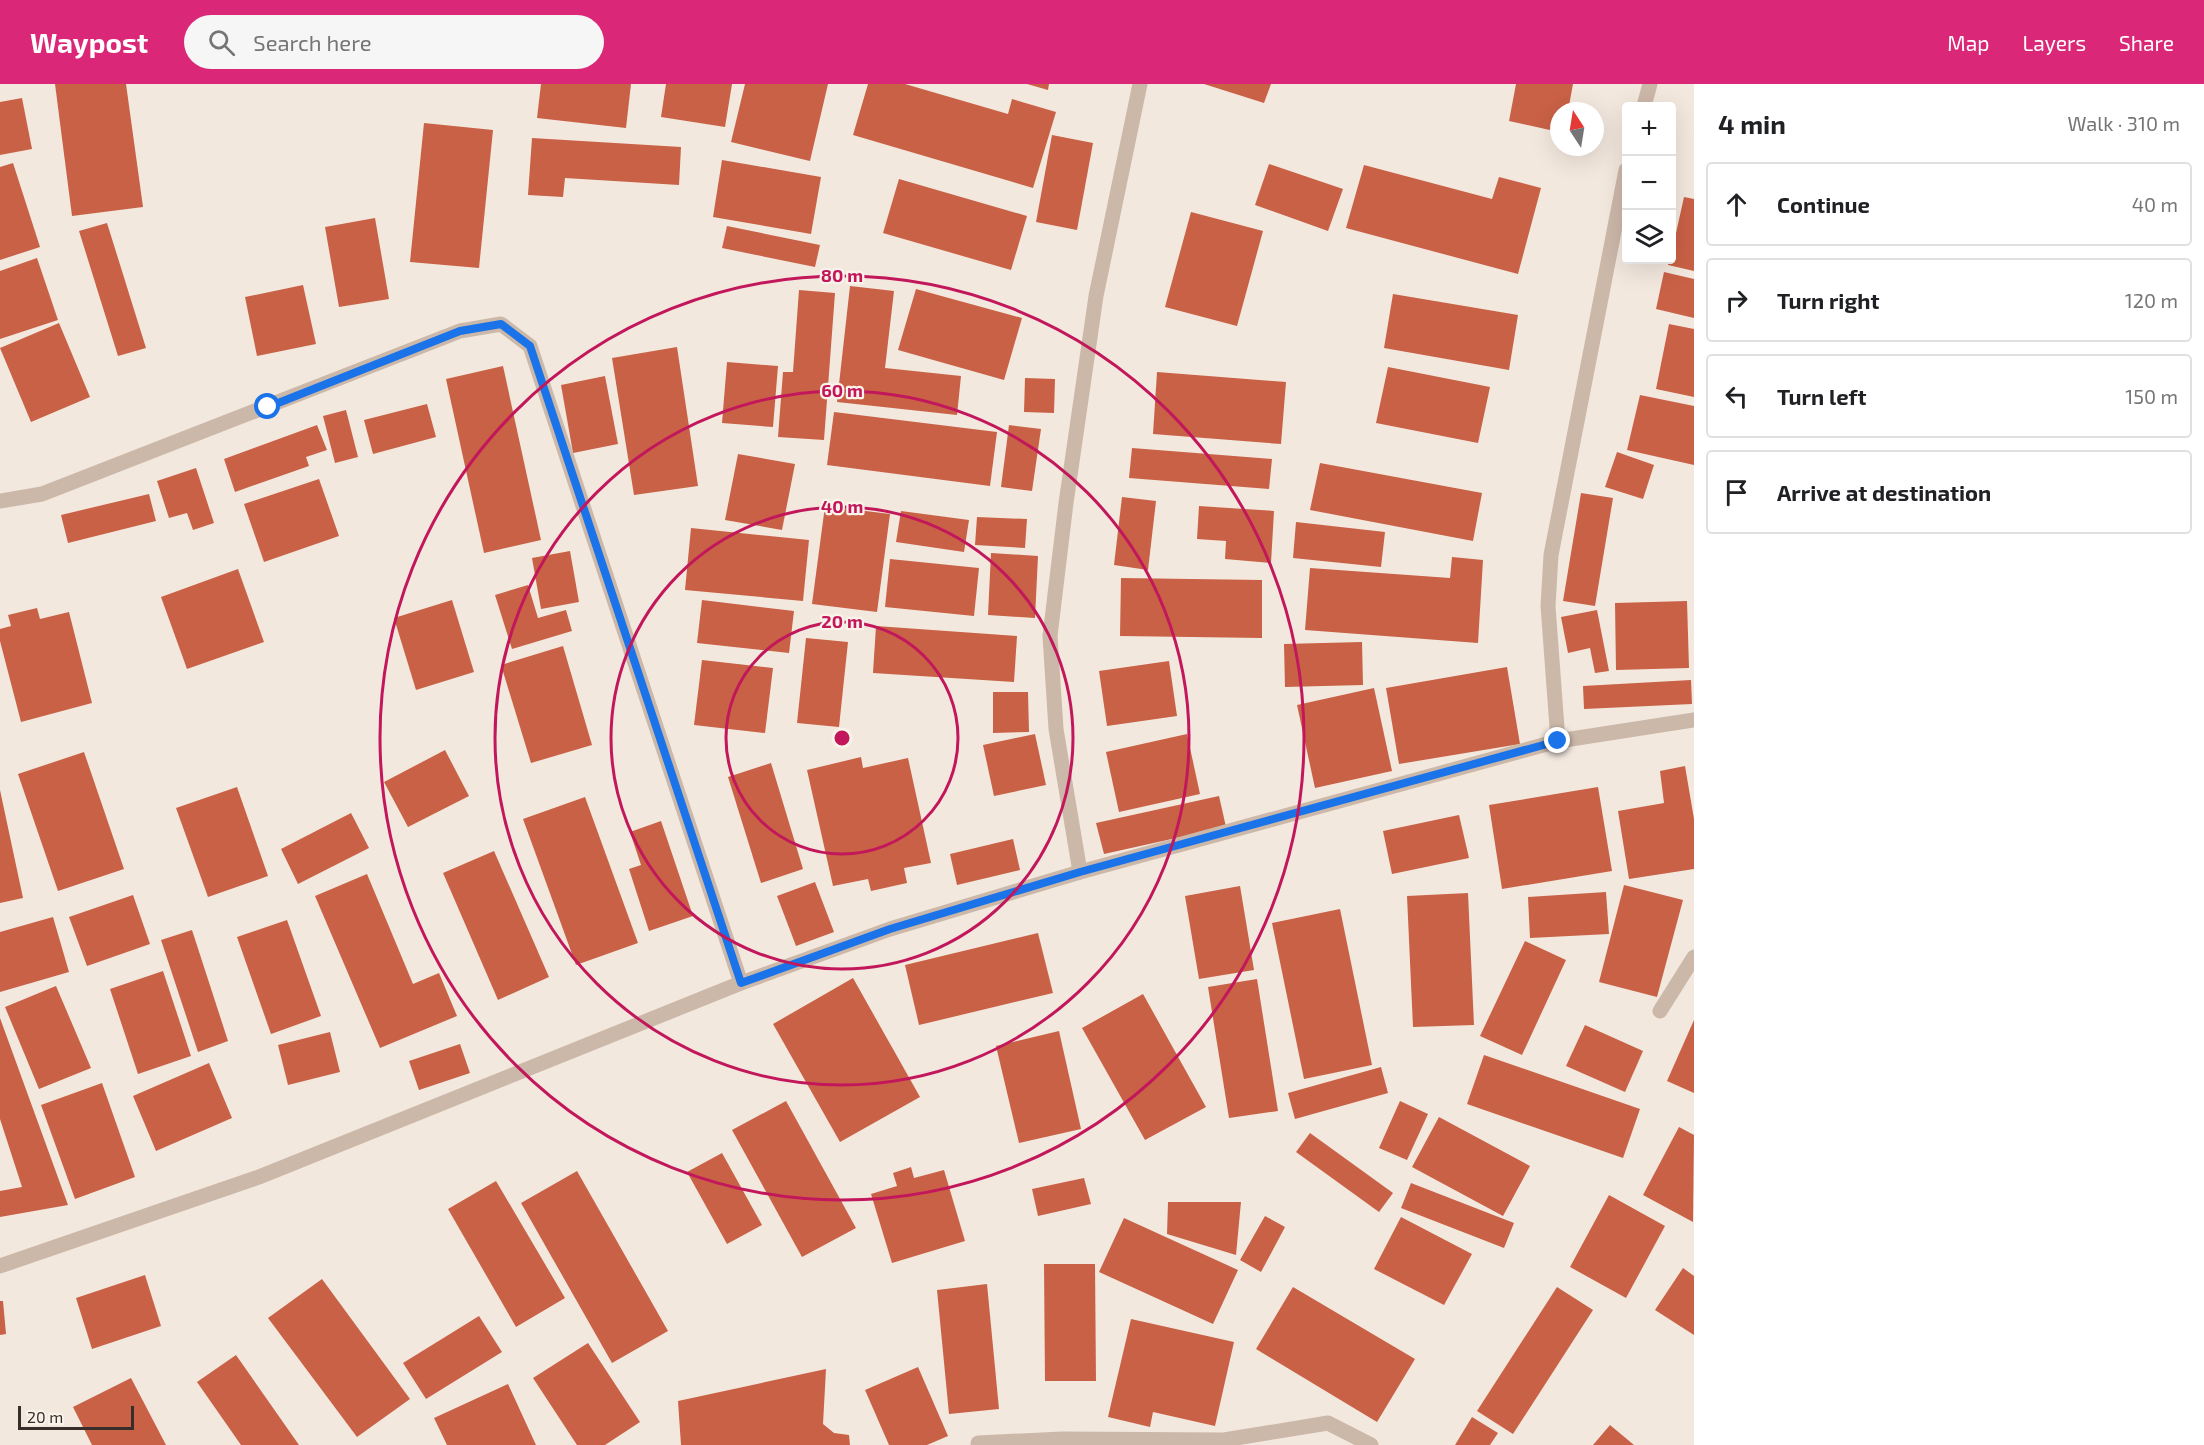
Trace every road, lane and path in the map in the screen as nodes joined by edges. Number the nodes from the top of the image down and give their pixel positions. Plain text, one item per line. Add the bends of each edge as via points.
1 (1140, 84) edge
2 (1650, 84) edge
3 (1645, 102) edge
4 (1622, 191) edge
5 (0, 501) edge
6 (1694, 720) edge
7 (1558, 741) junction
8 (1080, 872) junction
9 (1694, 957) edge
10 (741, 983) junction
11 (1660, 1011) dead end
12 (0, 1266) edge
13 (978, 1443) dead end
14 (1371, 1445) edge

1 - 8 street via 1096,296 1050,636 1056,729
2 - 3 street
4 - 7 street via 1551,555 1548,606
5 - 10 street via 42,494 460,331 501,324 530,346
6 - 7 street
7 - 8 street
8 - 10 street via 890,929
9 - 11 street
10 - 12 street via 259,1177
13 - 14 street via 1224,1440 1328,1423

